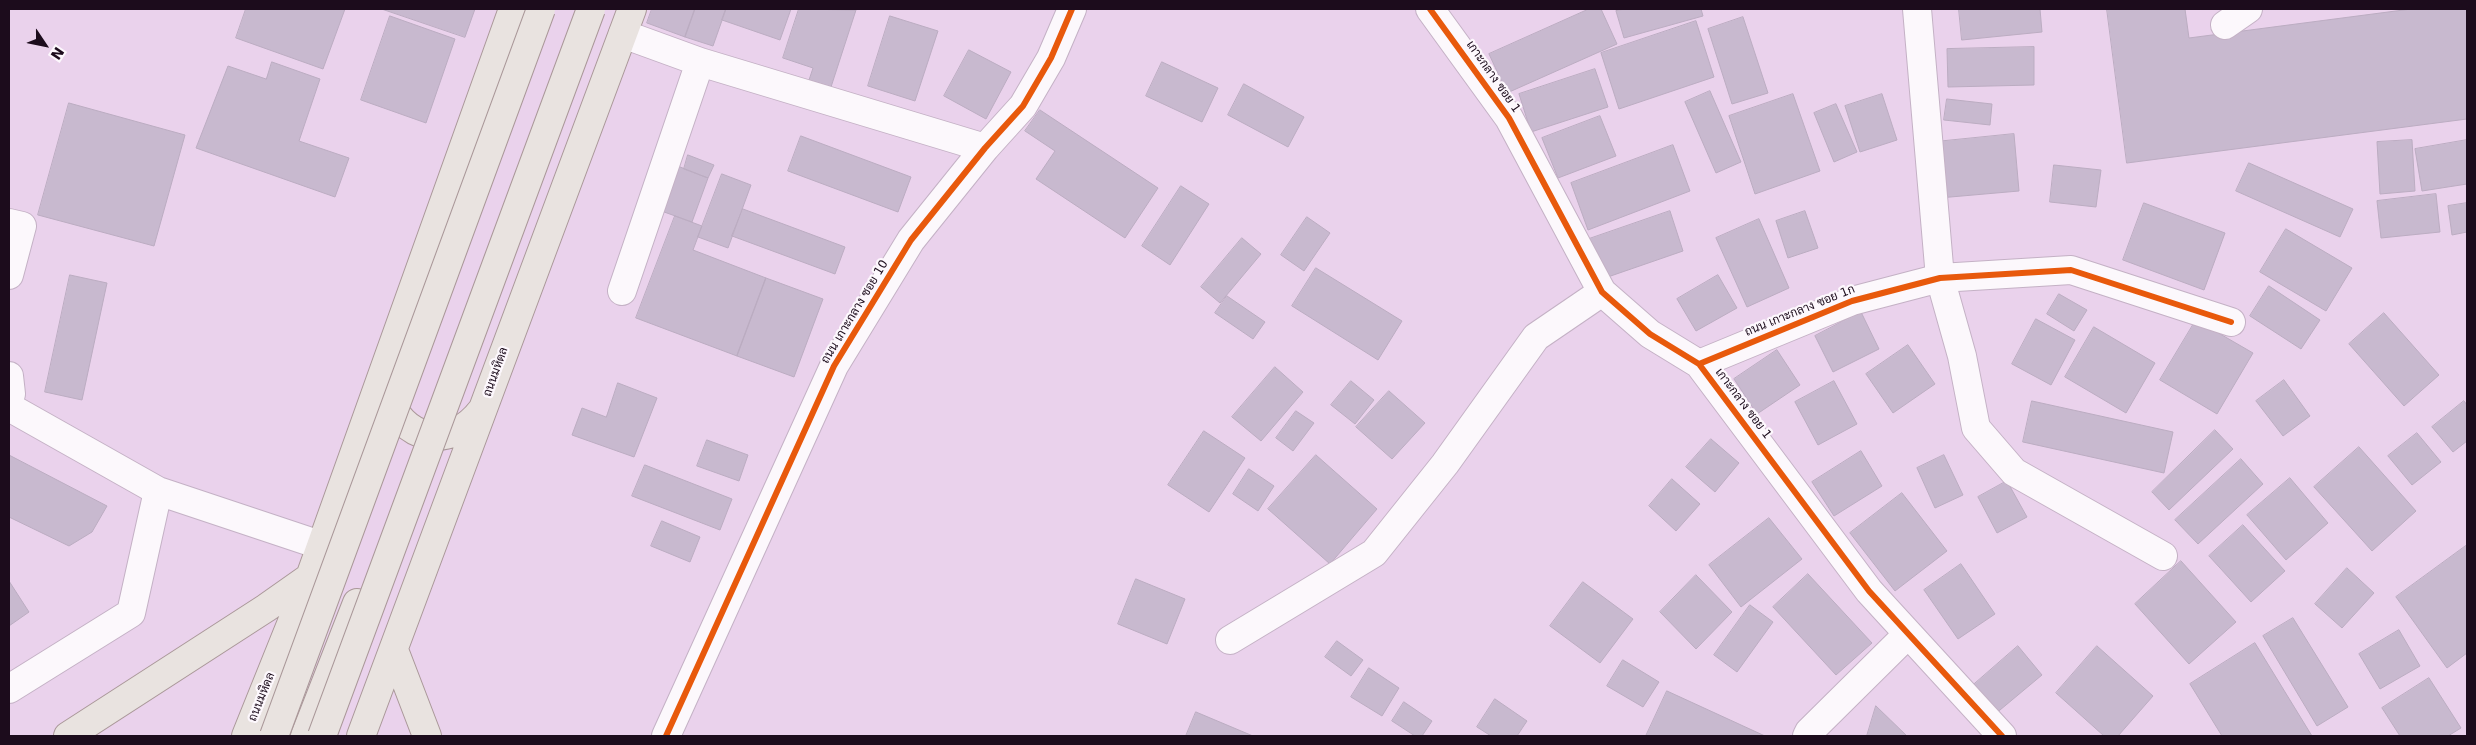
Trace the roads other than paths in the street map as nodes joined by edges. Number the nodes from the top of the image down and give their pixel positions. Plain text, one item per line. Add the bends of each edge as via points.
1 (512, 9) edge
2 (541, 9) edge
3 (591, 9) edge
4 (1072, 9) edge
5 (1430, 9) edge
6 (1916, 9) edge
7 (2248, 9) edge
8 (627, 21) edge
9 (2225, 24) dead end
10 (700, 62) junction
11 (985, 148) junction
12 (9, 223) edge
13 (9, 275) edge
14 (1940, 278) junction
15 (622, 291) dead end
16 (1602, 292) junction
17 (2232, 322) dead end
18 (1700, 364) junction
19 (386, 368) junction
20 (9, 376) edge
21 (9, 400) edge
22 (9, 407) edge
23 (483, 409) junction
24 (158, 491) junction
25 (445, 514) junction
26 (320, 545) junction
27 (2163, 556) dead end
28 (310, 577) junction
29 (1908, 634) junction
30 (1230, 640) dead end
31 (394, 650) junction
32 (9, 689) edge
33 (68, 736) edge
34 (246, 736) edge
35 (274, 736) edge
36 (305, 736) edge
37 (322, 736) edge
38 (361, 736) edge
39 (427, 736) edge
40 (666, 736) edge
41 (1807, 736) edge
42 (2002, 736) edge

1 - 19 main road, ถนนมหิดล
2 - 35 main road, ถนนมหิดล, bridge
3 - 37 main road, bridge
4 - 11 street, ถนน เกาะกลาง ซอย 10 via 1051,58 1023,106
5 - 16 street, เกาะกลาง ซอย 1 via 1509,118
6 - 14 street
7 - 9 street
8 - 10 street
8 - 23 main road, ถนนมหิดล
10 - 11 street
10 - 15 street
11 - 40 street, ถนน เกาะกลาง ซอย 10 via 911,240 834,366
12 - 13 street via 22,226
14 - 17 street, ถนน เกาะกลาง ซอย 1ก via 2071,270
14 - 18 street, ถนน เกาะกลาง ซอย 1ก via 1852,302
14 - 27 street via 1962,356 1976,428 2014,472
16 - 18 street, เกาะกลาง ซอย 1 via 1650,334
16 - 30 street via 1536,337 1445,464 1374,554
18 - 29 street, เกาะกลาง ซอย 1 via 1869,591
19 - 23 main road via 385,390 391,409 404,425 421,434 441,436 461,430
19 - 26 main road, ถนนมหิดล
20 - 21 street
22 - 24 street
23 - 25 main road, ถนนมหิดล
24 - 26 street
24 - 32 street via 131,613
25 - 31 main road, ถนนมหิดล
25 - 36 main road via 406,531 381,552 364,586
26 - 28 main road, ถนนมหิดล
28 - 33 main road
28 - 34 main road, ถนนมหิดล
29 - 41 street
29 - 42 street, เกาะกลาง ซอย 1
31 - 38 main road, ถนนมหิดล
31 - 39 main road

